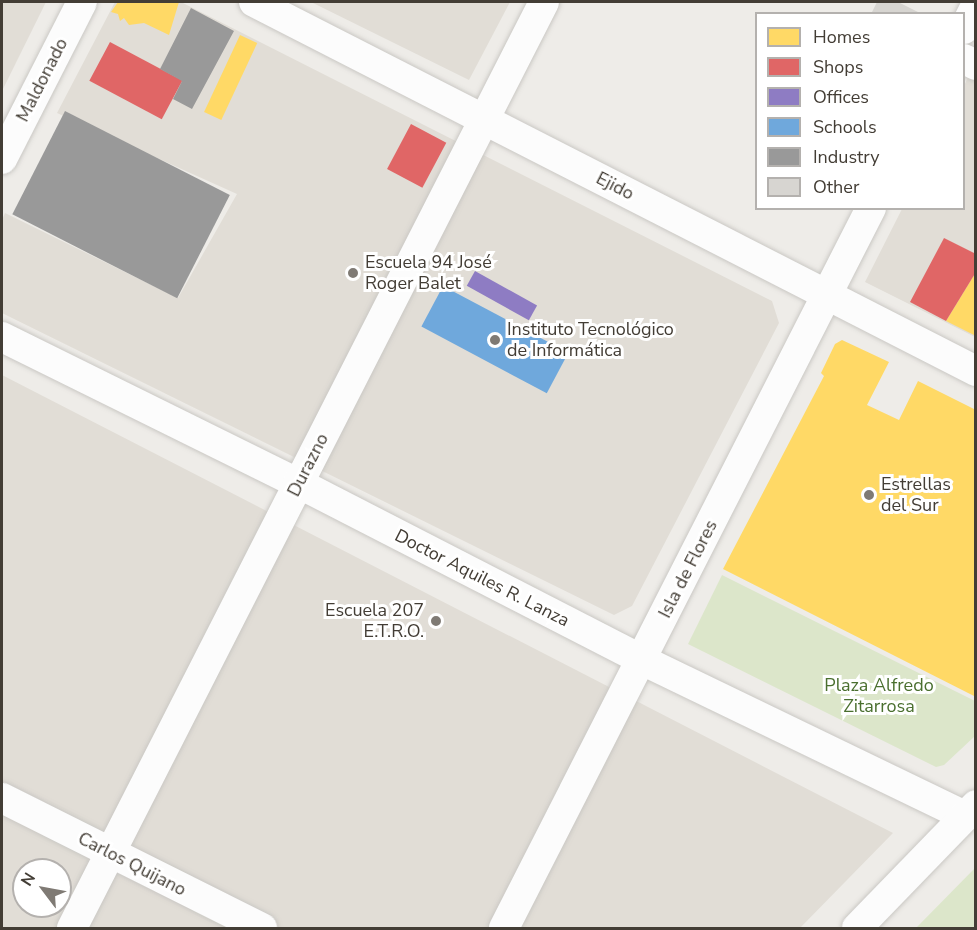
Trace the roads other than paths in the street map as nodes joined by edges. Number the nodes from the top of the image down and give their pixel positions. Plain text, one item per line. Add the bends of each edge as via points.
1 (82, 2) edge
2 (254, 2) edge
3 (544, 2) edge
4 (975, 5) edge
5 (965, 25) edge
6 (485, 119) junction
7 (2, 159) edge
8 (870, 210) edge
9 (826, 296) junction
10 (2, 337) edge
11 (975, 371) edge
12 (298, 483) junction
13 (642, 660) junction
14 (2, 798) edge
15 (970, 810) edge
16 (111, 853) junction
17 (72, 928) edge
18 (262, 928) edge
19 (504, 928) edge
20 (857, 928) edge

1 - 7 street, Maldonado
2 - 6 street, Ejido
3 - 6 street, Durazno
4 - 5 street
6 - 9 street, Ejido
6 - 12 street, Durazno
8 - 9 street, Isla de Flores
9 - 11 street, Ejido
9 - 13 street, Isla de Flores
10 - 12 street, Doctor Aquiles R. Lanza
12 - 13 street, Doctor Aquiles R. Lanza
12 - 16 street, Durazno
13 - 15 street, Doctor Aquiles R. Lanza
13 - 19 street, Isla de Flores
14 - 16 street, Carlos Quijano
15 - 20 street
16 - 17 street, Durazno
16 - 18 street, Carlos Quijano

